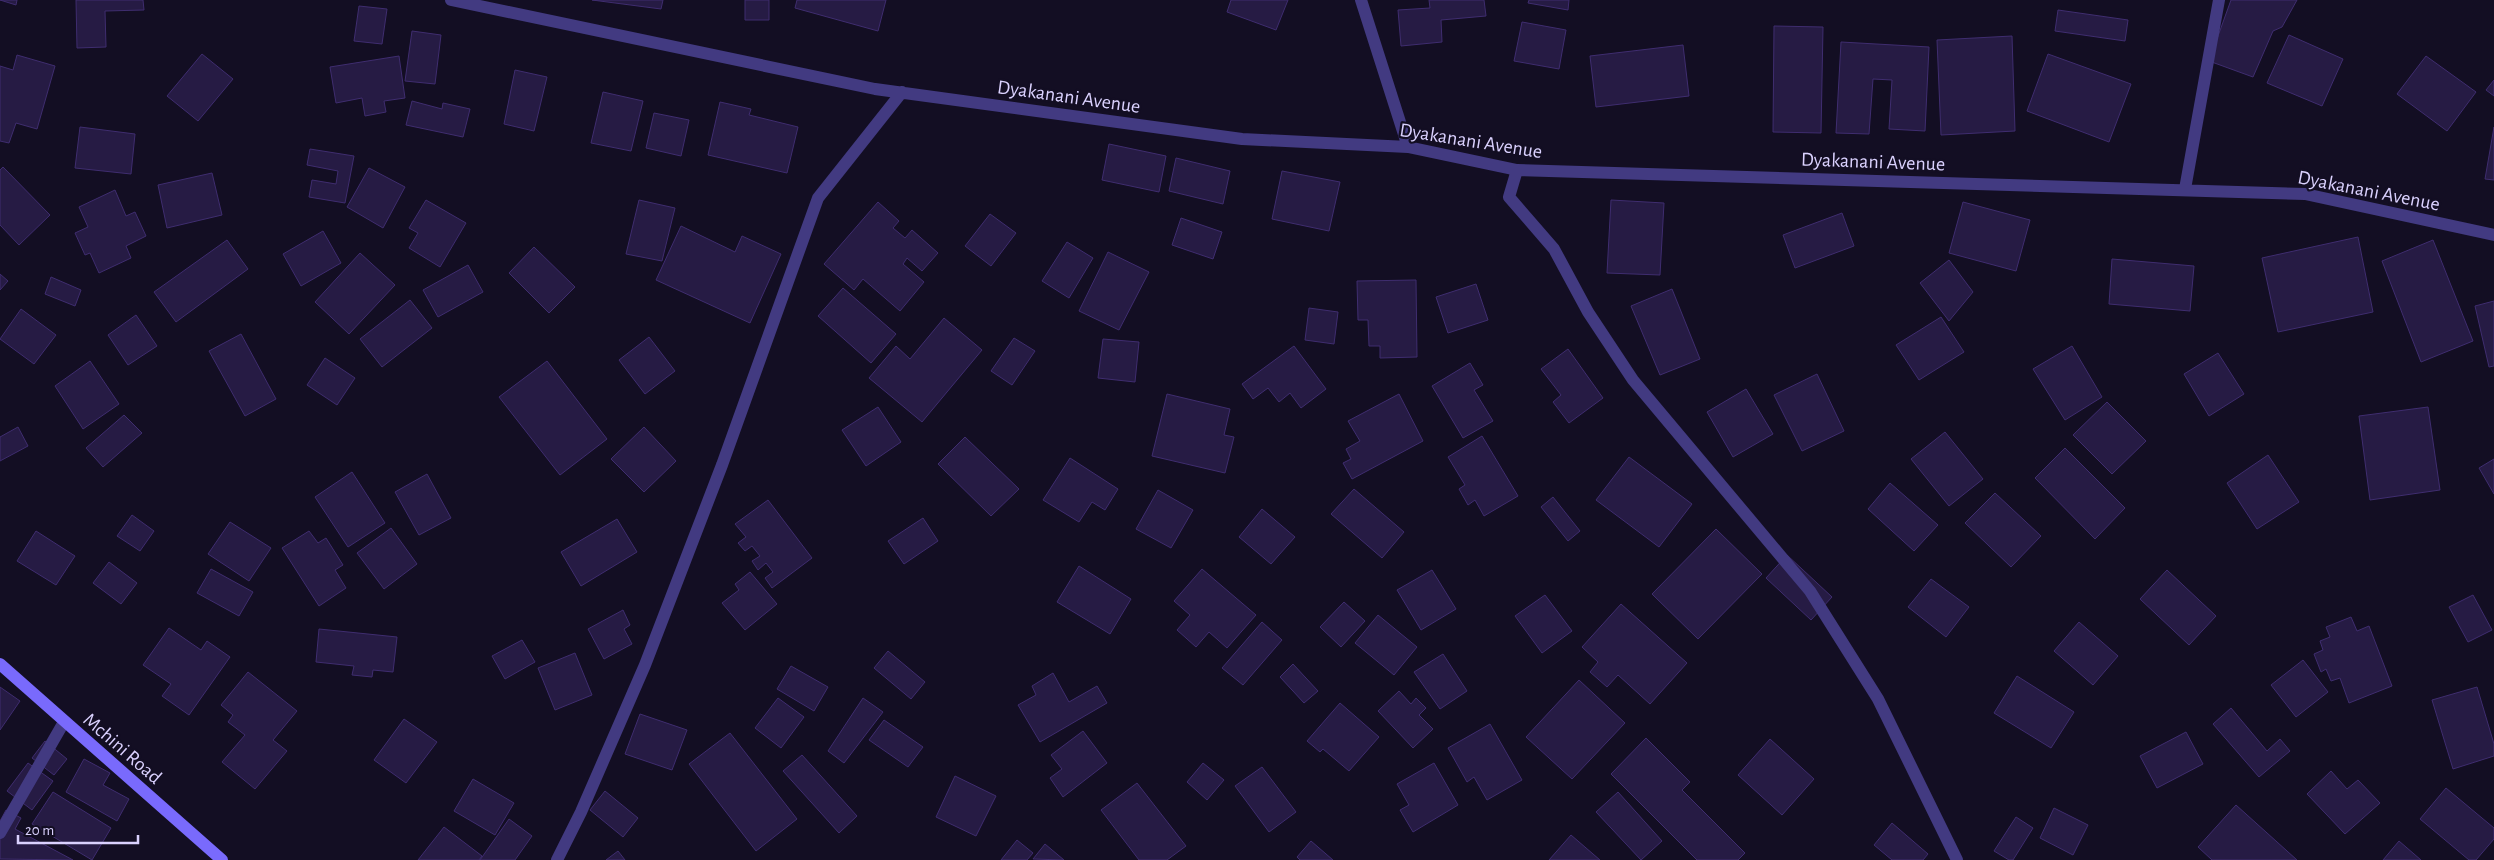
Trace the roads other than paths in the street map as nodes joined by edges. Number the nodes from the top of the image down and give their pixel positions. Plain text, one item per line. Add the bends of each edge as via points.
1 (451, 0) edge
2 (1361, 0) edge
3 (2219, 0) edge
4 (902, 92) junction
5 (1408, 147) junction
6 (1517, 170) junction
7 (2185, 189) junction
8 (2494, 235) edge
9 (0, 664) edge
10 (64, 722) junction
11 (0, 833) edge
12 (222, 860) edge
13 (557, 860) edge
14 (1957, 860) edge

1 - 4 street, Dyakanani Avenue
2 - 5 street
3 - 7 street
4 - 5 street, Dyakanani Avenue via 1242,139
4 - 13 street via 818,198 722,465 645,664 582,812
5 - 6 street, Dyakanani Avenue
6 - 7 street, Dyakanani Avenue
6 - 14 street via 1509,198 1554,249 1588,312 1633,380 1810,591 1878,699
7 - 8 street, Dyakanani Avenue via 2305,194
9 - 10 street, Mchini Road
10 - 11 street
10 - 12 street, Mchini Road

